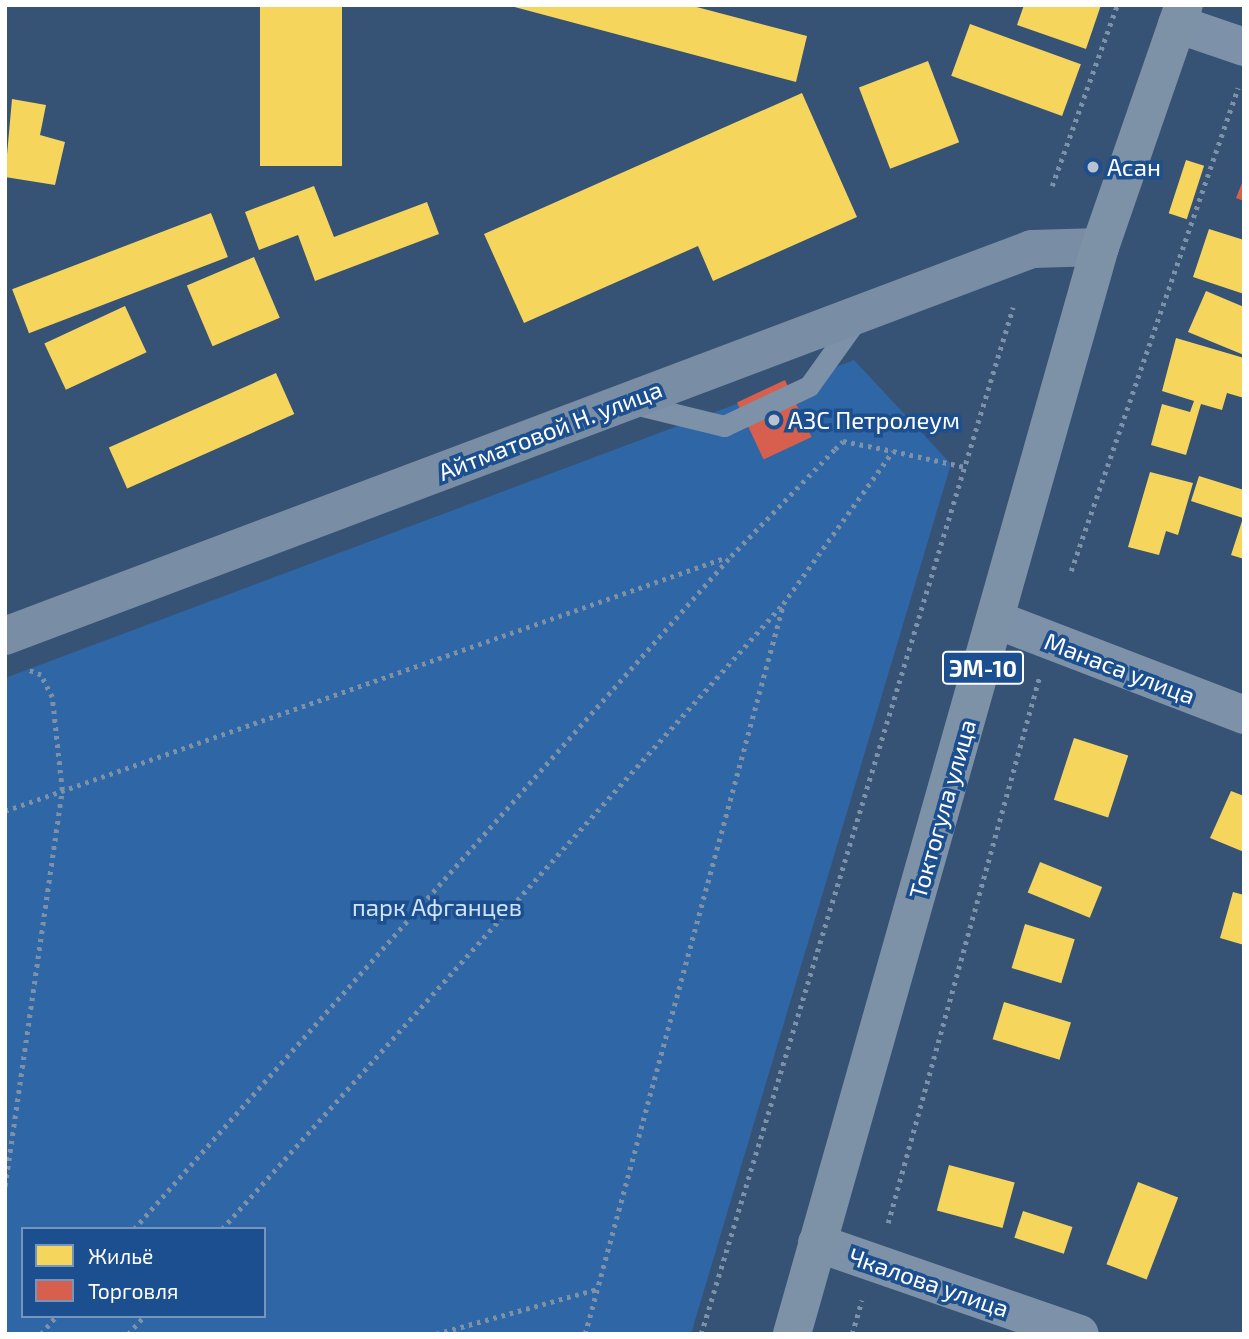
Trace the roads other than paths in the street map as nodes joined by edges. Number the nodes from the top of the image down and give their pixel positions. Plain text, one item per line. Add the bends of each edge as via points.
1 (1181, 15) edge
2 (1244, 47) edge
3 (1100, 247) junction
4 (862, 313) junction
5 (625, 402) junction
6 (997, 620) junction
7 (11, 650) edge
8 (1244, 715) edge
9 (817, 1243) junction
10 (792, 1334) edge
11 (1080, 1334) edge

1 - 2 street
1 - 3 highway, Токтогула улица / ЭМ-10
3 - 4 main road, Айтматовой Н. улица via 1032,249
3 - 6 highway, Токтогула улица / ЭМ-10
4 - 5 main road, Айтматовой Н. улица
4 - 5 lane via 809,386 724,426
5 - 7 main road, Айтматовой Н. улица
6 - 8 street, Манаса улица
6 - 9 highway, Токтогула улица / ЭМ-10
9 - 10 highway, Токтогула улица / ЭМ-10
9 - 11 street, Чкалова улица

